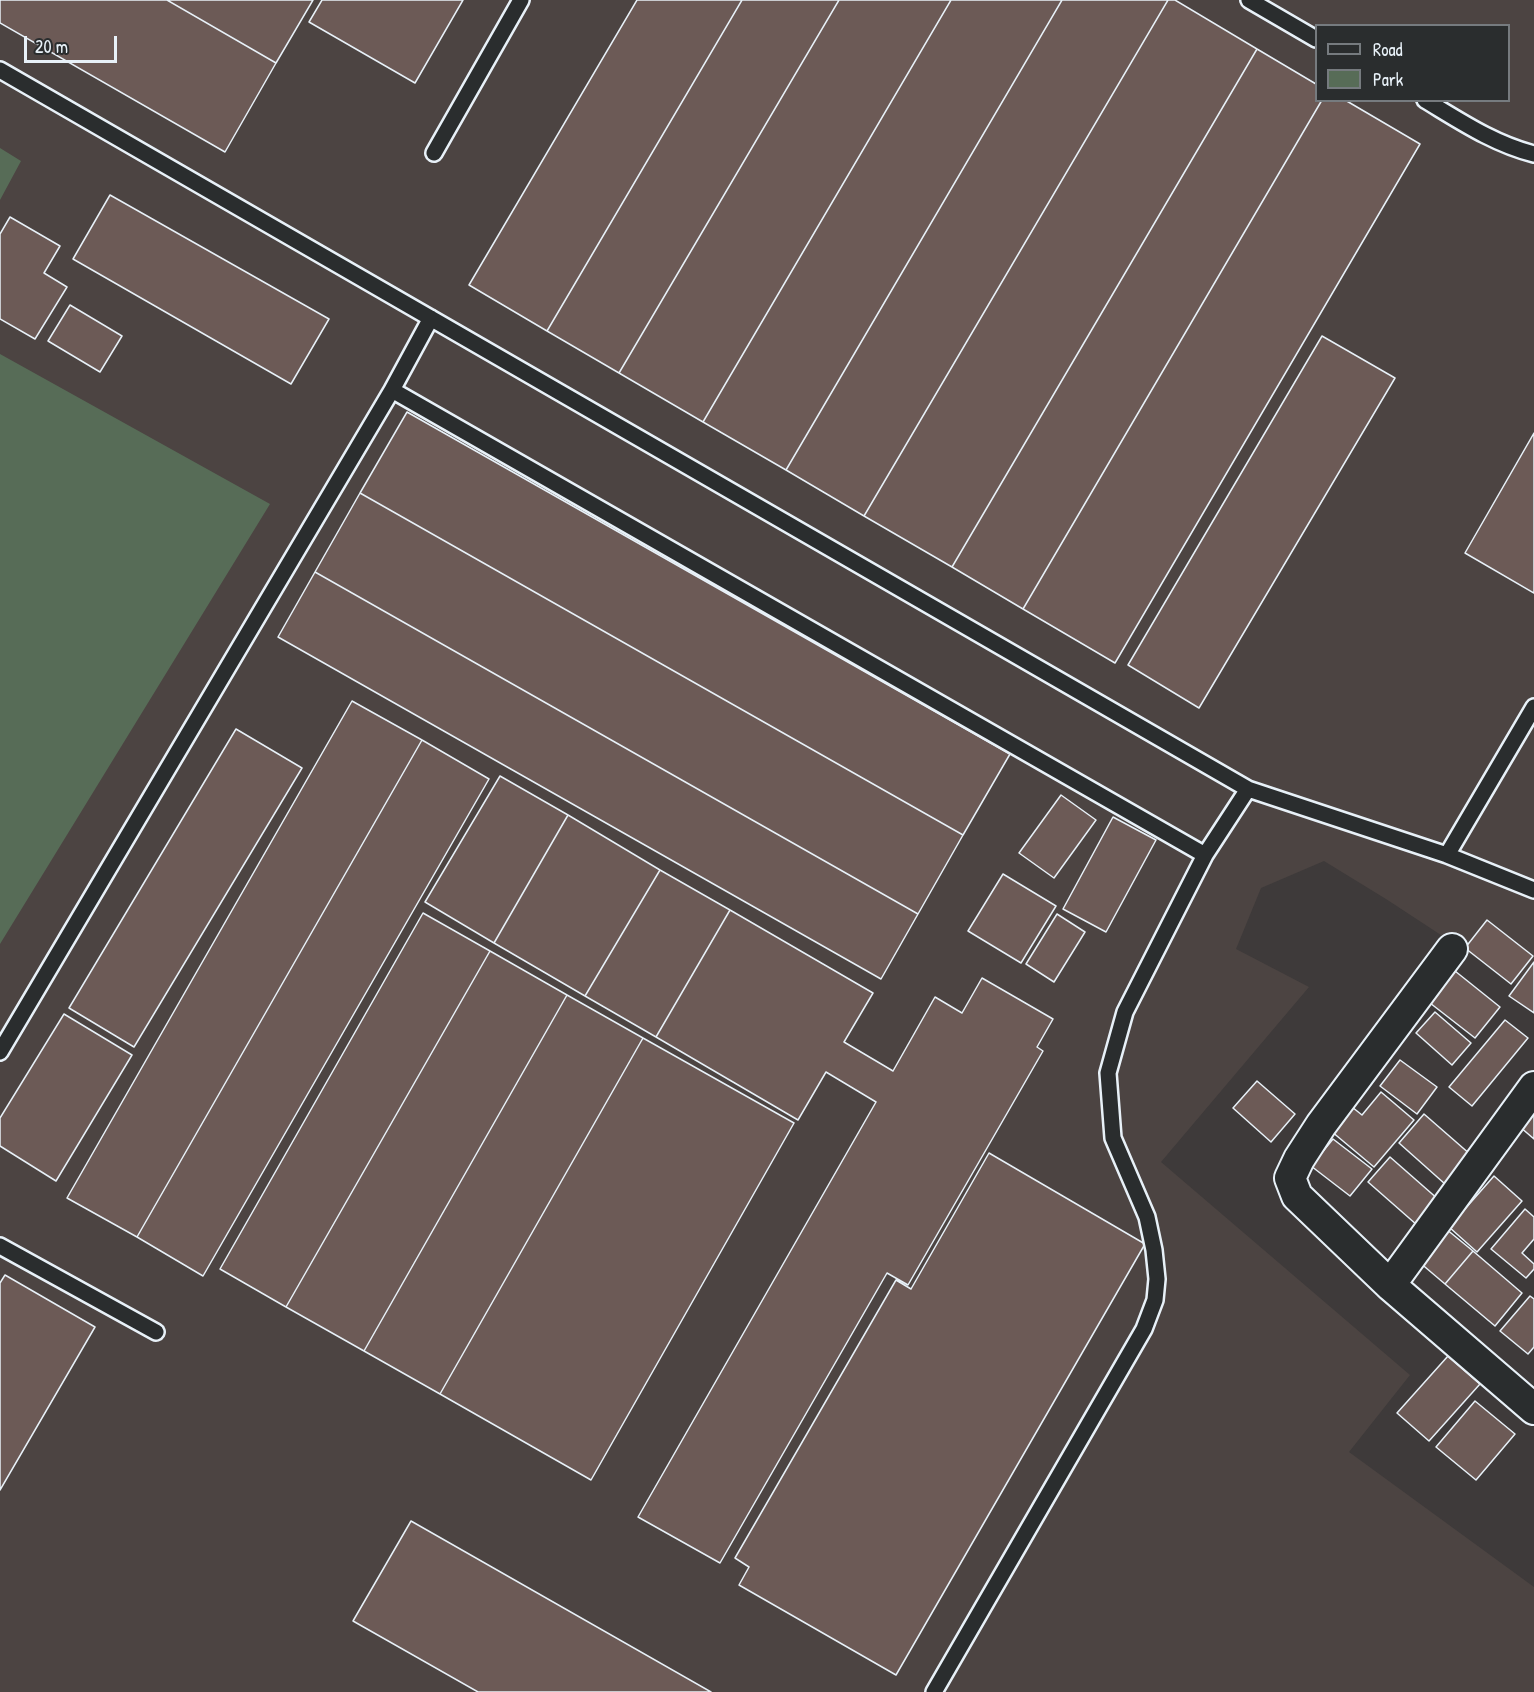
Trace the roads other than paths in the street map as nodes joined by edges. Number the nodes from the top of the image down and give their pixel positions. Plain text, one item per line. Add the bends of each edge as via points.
1 (521, 0) edge
2 (1249, 0) edge
3 (1315, 38) edge
4 (0, 70) edge
5 (1428, 102) edge
6 (434, 153) dead end
7 (1534, 154) edge
8 (431, 318) junction
9 (392, 390) junction
10 (1534, 706) edge
11 (1248, 789) junction
12 (1205, 855) junction
13 (1447, 855) junction
14 (1534, 890) edge
15 (1452, 949) dead end
16 (0, 1052) edge
17 (1534, 1087) edge
18 (0, 1246) edge
19 (1390, 1285) junction
20 (156, 1332) dead end
21 (1534, 1409) edge
22 (934, 1692) edge

1 - 6 lane
2 - 3 lane
4 - 8 lane
5 - 7 lane via 1513,149
8 - 9 lane
8 - 11 lane
9 - 12 lane
9 - 16 lane
10 - 13 lane
11 - 12 lane
11 - 13 lane
12 - 22 lane via 1125,1012 1108,1073 1113,1138 1147,1217 1154,1250 1155,1300 1144,1329
13 - 14 lane
15 - 19 street via 1321,1125 1290,1178 1297,1196
17 - 19 street
18 - 20 lane
19 - 21 street

